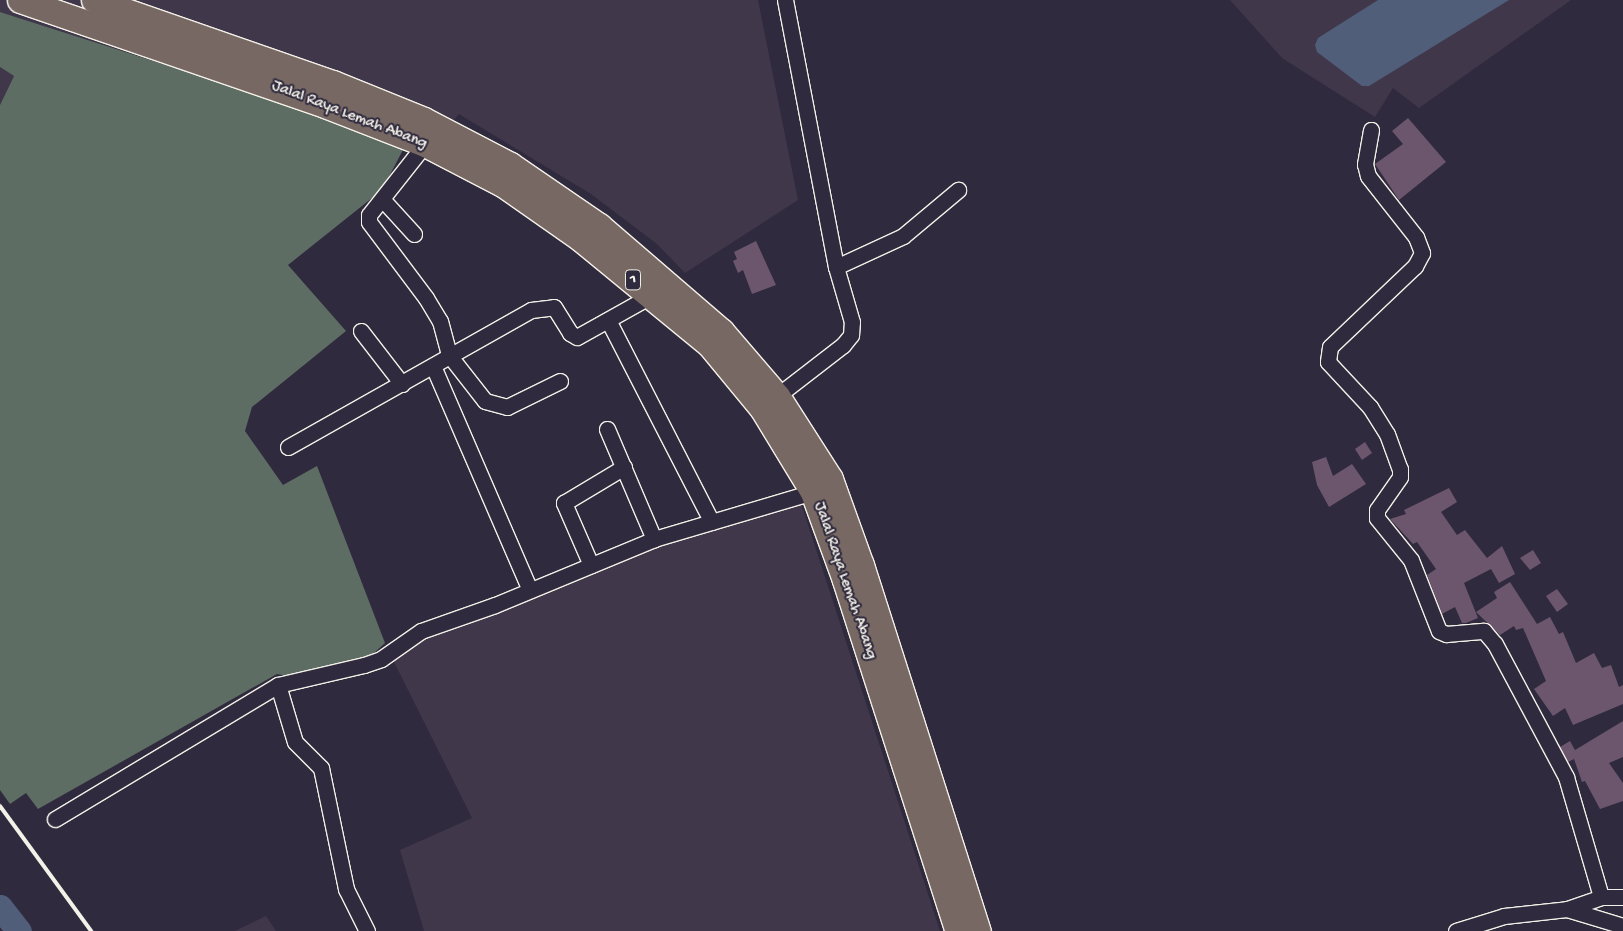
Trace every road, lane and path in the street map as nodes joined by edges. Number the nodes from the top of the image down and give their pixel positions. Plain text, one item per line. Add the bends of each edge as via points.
1 (20, 0) edge
2 (94, 0) edge
3 (785, 0) edge
4 (1371, 130) dead end
5 (425, 144) junction
6 (958, 190) dead end
7 (383, 200) junction
8 (414, 234) dead end
9 (836, 267) junction
10 (652, 295) junction
11 (608, 320) junction
12 (361, 330) dead end
13 (449, 355) junction
14 (433, 366) junction
15 (560, 381) dead end
16 (402, 384) junction
17 (777, 396) junction
18 (607, 429) dead end
19 (288, 447) dead end
20 (624, 467) junction
21 (813, 492) junction
22 (712, 522) junction
23 (654, 539) junction
24 (591, 565) junction
25 (530, 590) junction
26 (278, 685) junction
27 (55, 819) dead end
28 (947, 867) junction
29 (1623, 896) edge
30 (1601, 897) junction
31 (1567, 908) junction
32 (1623, 926) edge
33 (366, 931) edge
34 (958, 931) edge
35 (978, 931) edge
36 (1458, 931) edge

1 - 5 highway, Jalal Raya Lemah Abang / 1 via 325,105
2 - 17 highway, Jalal Raya Lemah Abang / 1 via 333,83 424,120 510,165 599,226 666,280 721,332
3 - 9 street
4 - 30 street via 1364,164 1368,176 1416,237 1422,253 1415,266 1330,347 1328,362 1370,407 1387,434 1400,469 1400,477 1377,510 1377,518 1420,575 1439,631 1446,634 1484,631 1495,644 1566,777
5 - 7 street
5 - 10 highway, Jalal Raya Lemah Abang / 1 via 504,185
6 - 9 street via 903,236
7 - 8 street
7 - 13 street via 369,215 369,222 440,321
9 - 17 street via 852,322 851,335
10 - 11 street
10 - 21 highway, Jalal Raya Lemah Abang / 1 via 710,344 762,408
11 - 13 street via 577,337 570,333 554,307 531,310
11 - 22 street
12 - 16 street
13 - 14 street
13 - 15 street via 492,405 507,407 520,403
14 - 16 street
14 - 25 street
16 - 19 street
17 - 28 highway, Jalal Raya Lemah Abang / 1 via 830,479 844,514
18 - 20 street
20 - 23 street
20 - 24 street via 564,503
21 - 22 street
21 - 28 highway, Jalal Raya Lemah Abang / 1
22 - 23 street
23 - 24 street
24 - 25 street
25 - 26 street via 421,631 381,659
26 - 27 street
26 - 33 street via 295,742 320,768 346,889
28 - 34 highway, 1
28 - 35 highway, 1
29 - 30 street
30 - 31 street
31 - 32 street
31 - 36 street via 1504,916

